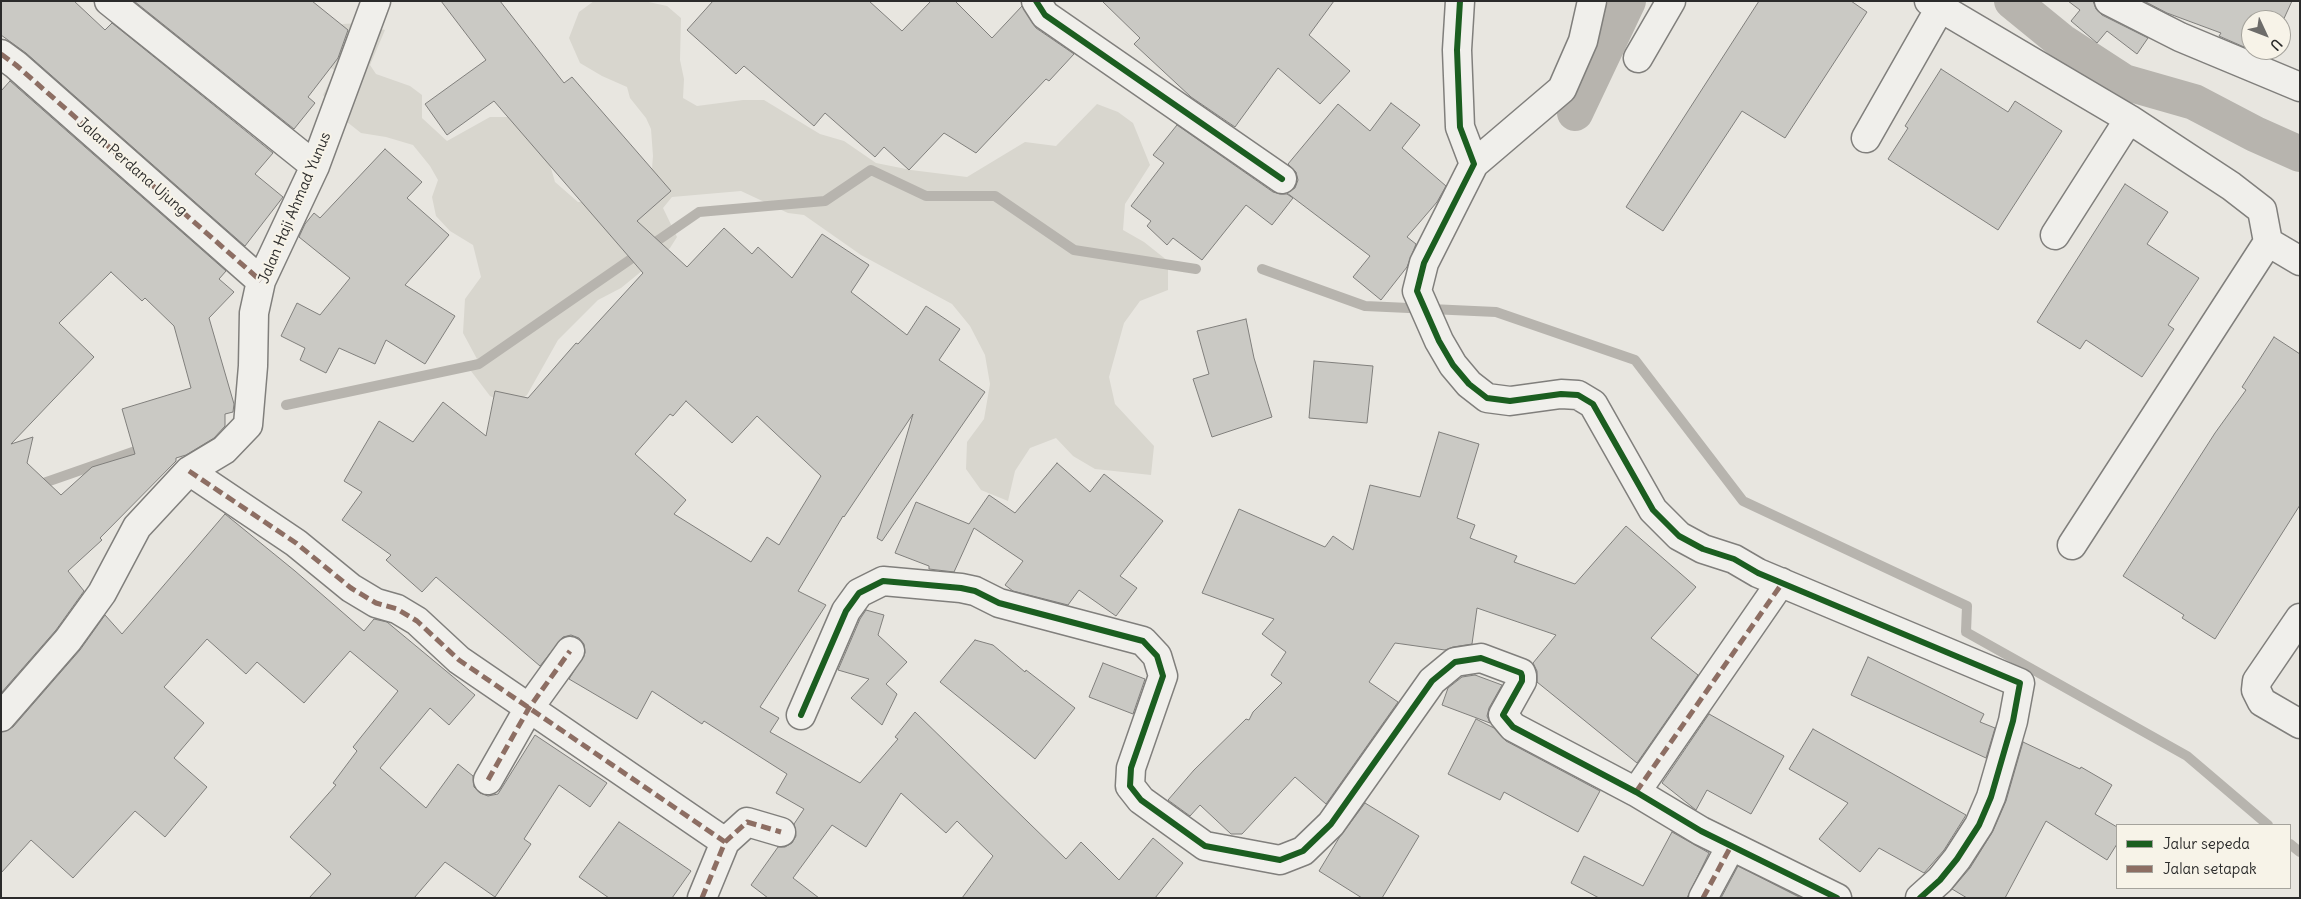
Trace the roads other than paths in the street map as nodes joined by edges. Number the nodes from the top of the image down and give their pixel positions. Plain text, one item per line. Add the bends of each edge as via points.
1 (109, 1) edge
2 (376, 1) edge
3 (1036, 1) edge
4 (1460, 1) edge
5 (1592, 1) edge
6 (1671, 1) edge
7 (2109, 1) edge
8 (1934, 5) edge
9 (1, 54) edge
10 (1638, 58) dead end
11 (2300, 87) edge
12 (2129, 119) junction
13 (1866, 138) dead end
14 (1474, 164) junction
15 (315, 166) junction
16 (1282, 179) dead end
17 (2055, 234) dead end
18 (2268, 242) junction
19 (2300, 261) edge
20 (262, 281) junction
21 (189, 471) junction
22 (2072, 545) dead end
23 (1781, 582) junction
24 (2300, 618) edge
25 (570, 651) dead end
26 (529, 708) junction
27 (801, 715) dead end
28 (1, 717) edge
29 (2300, 724) edge
30 (488, 780) dead end
31 (1636, 792) junction
32 (781, 832) dead end
33 (724, 842) junction
34 (1731, 846) junction
35 (702, 898) edge
36 (1703, 898) edge
37 (1837, 898) edge
38 (1920, 898) edge

1 - 15 street
2 - 15 street, Jalan Haji Ahmad Yunus
3 - 16 street via 1045,16
4 - 14 street via 1457,50 1460,127
5 - 14 street via 1583,41 1562,89
6 - 10 street
7 - 11 street via 2180,37
8 - 12 street
8 - 13 street
9 - 20 street, Jalan Perdana Ujung
12 - 17 street
12 - 18 street via 2262,210
14 - 23 street via 1424,263 1417,291 1453,365 1487,398 1510,401 1561,394 1578,396 1593,404 1653,510 1678,536
15 - 20 street, Jalan Haji Ahmad Yunus
18 - 19 street
18 - 22 street
20 - 21 street, Jalan Haji Ahmad Yunus via 254,313 248,425 224,450
21 - 26 street via 296,543 352,588 376,603 397,609 417,621 459,660
21 - 28 street, Jalan Haji Ahmad Yunus via 137,527 96,601 68,640
23 - 31 street
23 - 38 street via 2020,683 2013,721 1991,797 1979,825 1957,859
24 - 29 street via 2257,681 2256,690 2262,702
25 - 26 street
26 - 30 street
26 - 33 street
27 - 31 street via 846,611 859,593 883,581 921,584 975,591 999,603 1143,641 1157,656 1163,676 1131,768 1130,786 1141,800 1205,846 1280,860 1303,851 1331,824 1432,680 1455,662 1481,658 1522,676 1503,715 1508,722
31 - 34 street
32 - 33 street via 747,822
33 - 35 street
34 - 36 street
34 - 37 street

